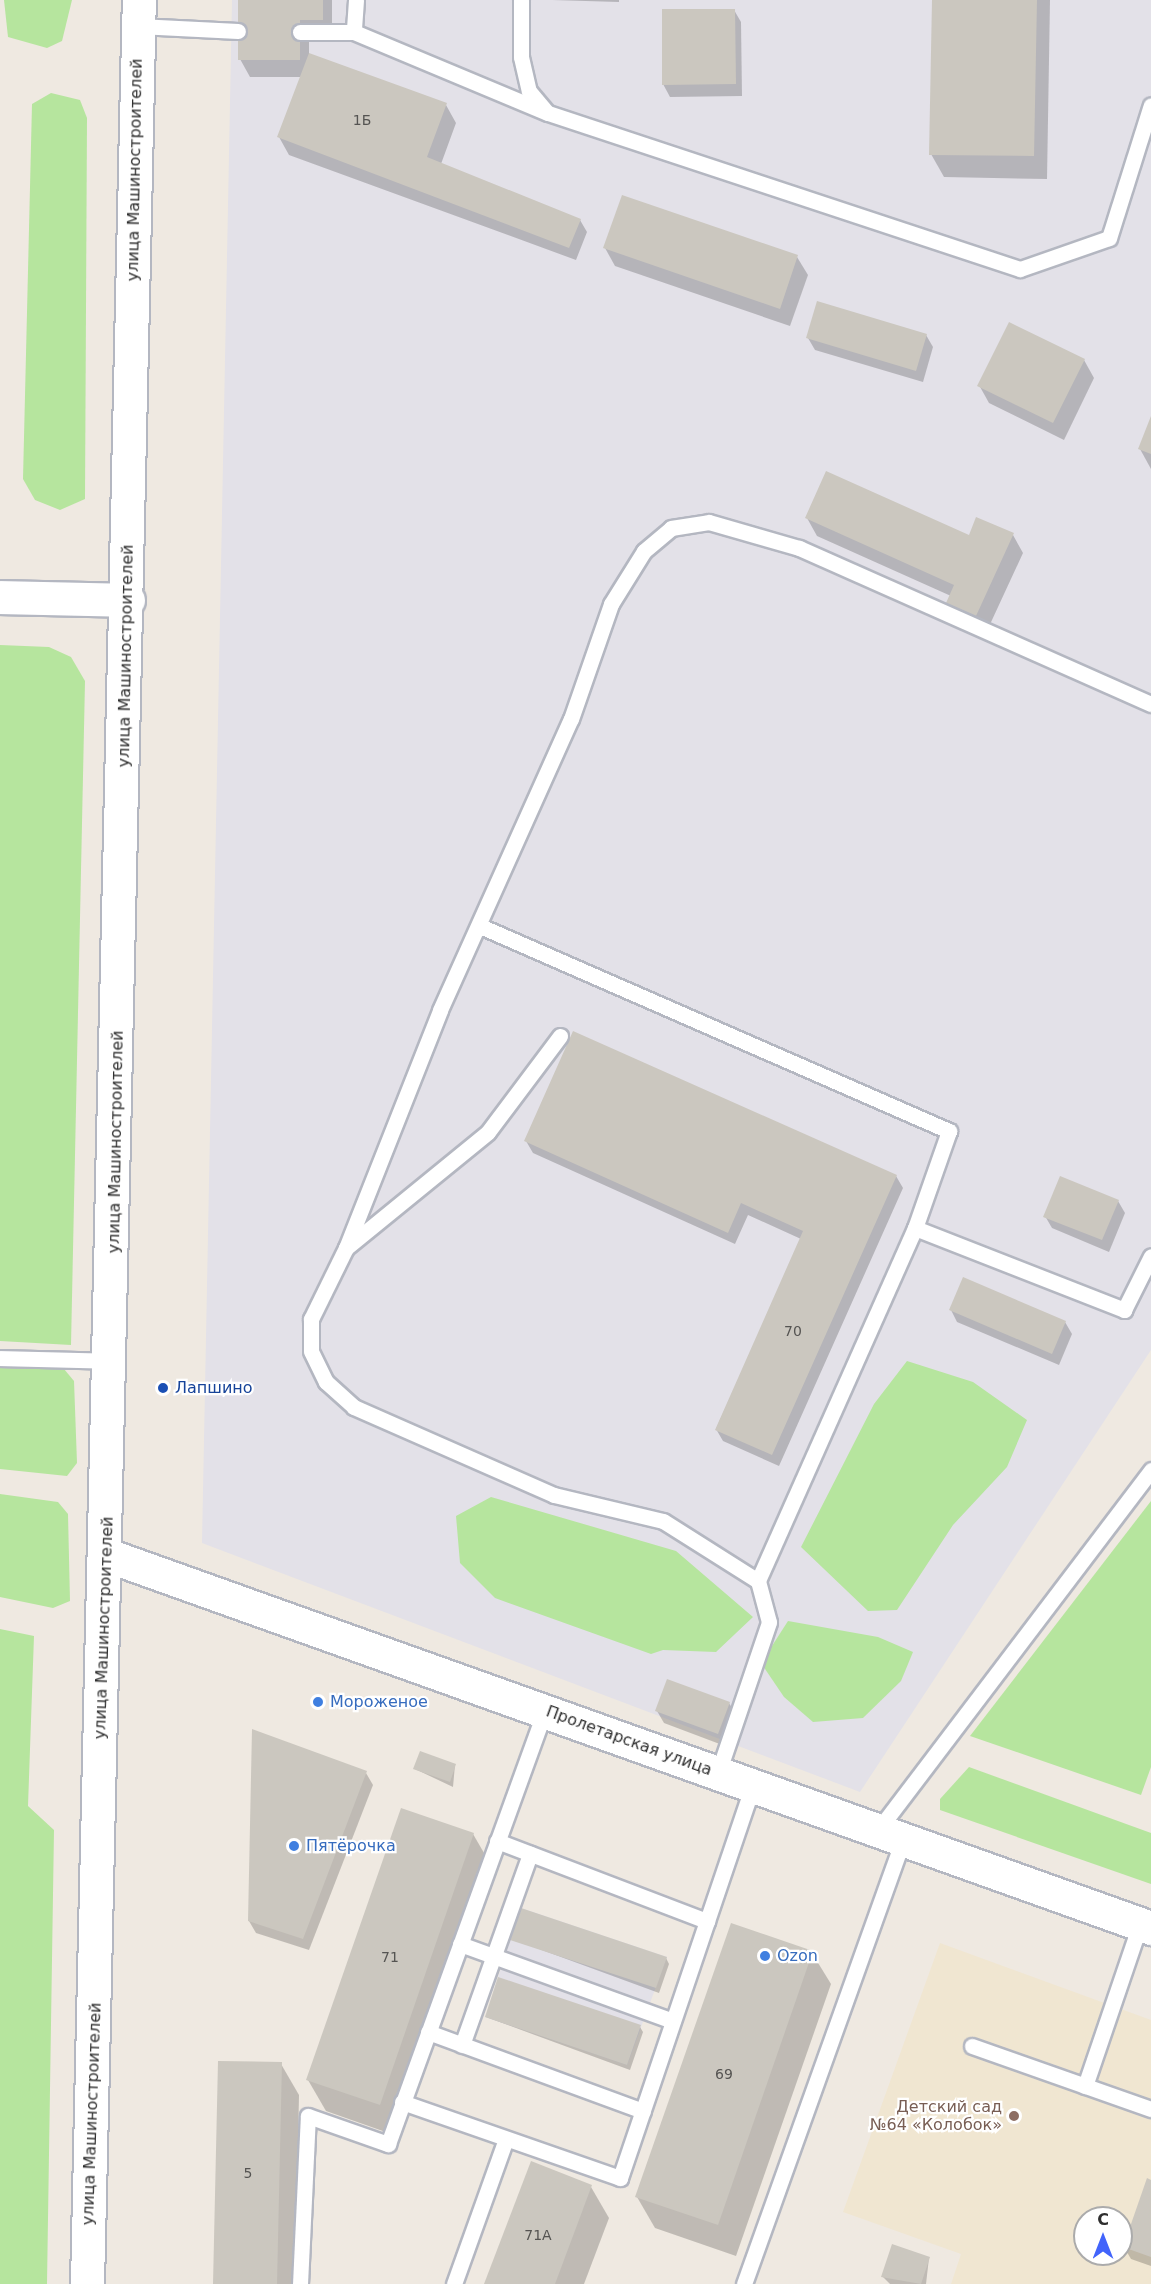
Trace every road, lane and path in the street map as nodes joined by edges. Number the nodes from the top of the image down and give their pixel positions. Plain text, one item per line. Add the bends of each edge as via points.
1 (356, 0) edge
2 (521, 0) edge
3 (138, 13) edge
4 (238, 31) dead end
5 (300, 32) dead end
6 (354, 32) junction
7 (1151, 105) edge
8 (548, 113) junction
9 (0, 597) edge
10 (128, 600) junction
11 (1151, 704) edge
12 (480, 926) junction
13 (560, 1036) dead end
14 (915, 1228) junction
15 (346, 1248) junction
16 (1151, 1256) edge
17 (0, 1358) edge
18 (111, 1361) junction
19 (1151, 1470) edge
20 (107, 1555) junction
21 (758, 1581) junction
22 (545, 1711) junction
23 (718, 1773) junction
24 (753, 1786) junction
25 (890, 1835) junction
26 (497, 1841) junction
27 (530, 1854) junction
28 (707, 1921) junction
29 (1146, 1926) edge
30 (460, 1944) junction
31 (493, 1956) junction
32 (674, 2021) junction
33 (428, 2032) junction
34 (462, 2044) junction
35 (972, 2046) dead end
36 (1085, 2086) junction
37 (402, 2102) junction
38 (1151, 2109) edge
39 (643, 2111) junction
40 (506, 2139) junction
41 (87, 2284) edge
42 (300, 2284) edge
43 (454, 2284) edge
44 (744, 2284) edge

1 - 6 lane
2 - 8 lane via 521,57 529,92
3 - 4 lane
3 - 10 main road, улица Машиностроителей
5 - 6 lane
6 - 8 lane
7 - 8 lane via 1109,238 1020,269
9 - 10 main road
10 - 18 main road, улица Машиностроителей
11 - 12 lane via 799,548 709,522 671,528 644,551 611,604 571,719
12 - 14 lane via 949,1131
12 - 15 lane
13 - 15 lane via 488,1132
14 - 16 lane via 1124,1310
14 - 21 lane
15 - 21 lane via 311,1319 311,1351 326,1382 354,1407 554,1495 663,1521
17 - 18 lane
18 - 20 main road, улица Машиностроителей
19 - 25 lane
20 - 22 main road, Пролетарская улица
20 - 41 main road, улица Машиностроителей
21 - 23 lane via 769,1622
22 - 23 main road, Пролетарская улица
22 - 26 lane
23 - 24 main road, Пролетарская улица
24 - 25 main road, Пролетарская улица
24 - 28 lane
25 - 29 main road, Пролетарская улица
25 - 44 lane
26 - 27 lane
26 - 30 lane
27 - 28 lane
27 - 31 lane
28 - 32 lane
29 - 36 lane
30 - 31 lane
30 - 33 lane
31 - 32 lane
31 - 34 lane
32 - 39 lane
33 - 34 lane
33 - 37 lane
34 - 39 lane
35 - 36 lane
36 - 38 lane
37 - 40 lane
37 - 42 lane via 388,2144 308,2116
39 - 40 lane via 620,2178
40 - 43 lane

